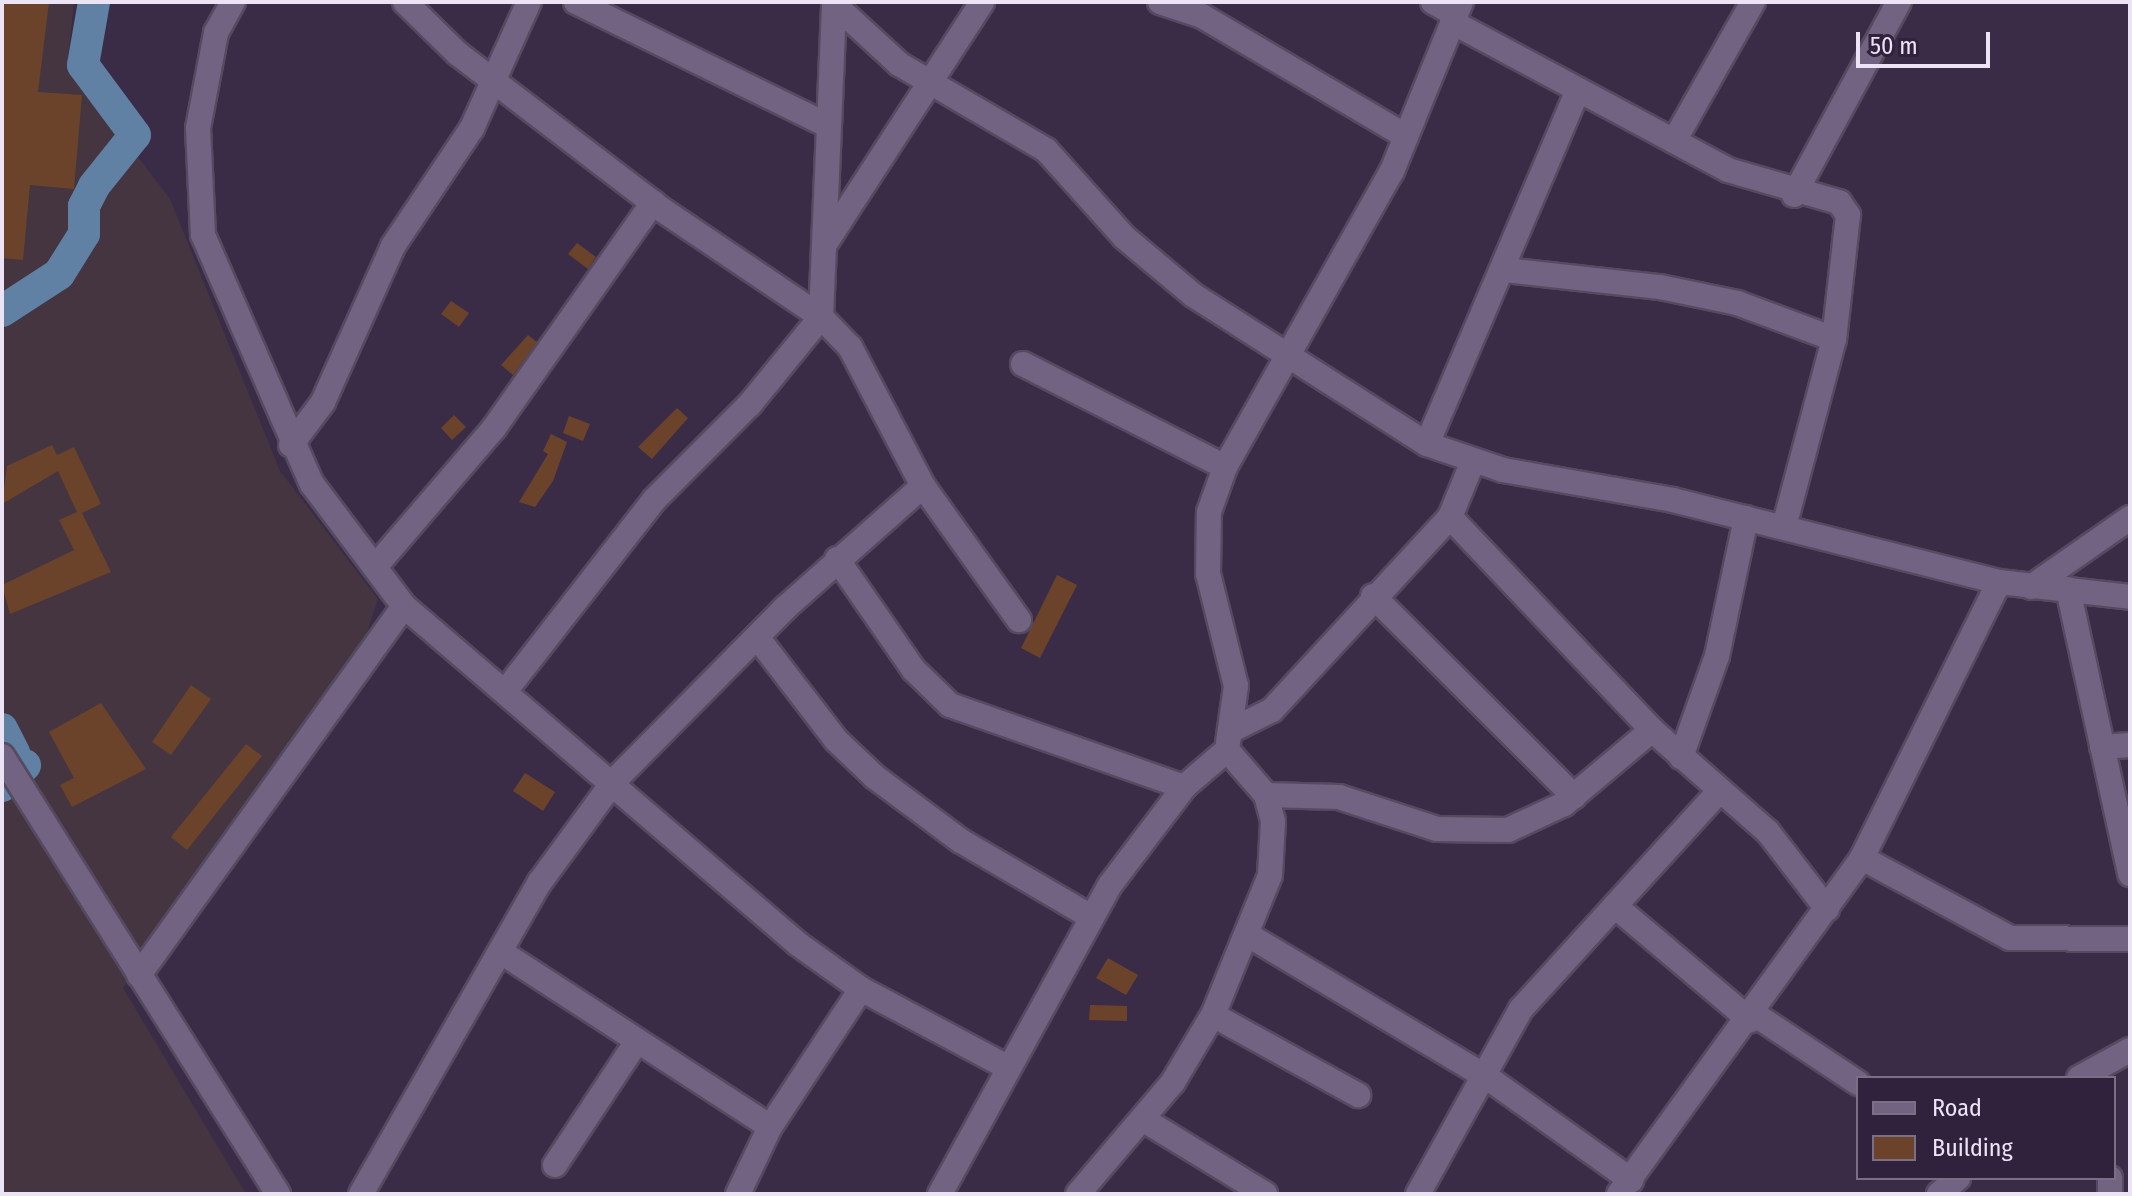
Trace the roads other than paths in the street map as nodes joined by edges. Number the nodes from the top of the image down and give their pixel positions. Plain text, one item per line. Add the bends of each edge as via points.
1 (233, 2) edge
2 (405, 2) edge
3 (529, 2) edge
4 (576, 2) edge
5 (982, 2) edge
6 (1160, 2) edge
7 (1433, 2) edge
8 (1753, 2) edge
9 (1899, 2) edge
10 (834, 3) edge
11 (1456, 12) edge
12 (498, 79) junction
13 (925, 80) junction
14 (1577, 93) junction
15 (827, 125) junction
16 (1406, 136) junction
17 (1674, 141) junction
18 (1794, 195) junction
19 (653, 203) junction
20 (827, 241) junction
21 (1505, 270) junction
22 (821, 317) junction
23 (1834, 339) junction
24 (1291, 358) junction
25 (1023, 364) dead end
26 (1427, 444) junction
27 (291, 445) junction
28 (1473, 461) junction
29 (1225, 467) junction
30 (923, 486) junction
31 (1450, 517) junction
32 (1746, 518) junction
33 (2130, 518) edge
34 (1784, 527) junction
35 (837, 559) junction
36 (375, 567) junction
37 (1999, 582) junction
38 (2031, 587) junction
39 (2068, 589) junction
40 (1373, 596) junction
41 (2130, 597) edge
42 (404, 606) junction
43 (1019, 620) dead end
44 (757, 637) junction
45 (507, 689) junction
46 (1652, 730) junction
47 (1231, 740) junction
48 (2130, 745) edge
49 (2102, 747) junction
50 (2, 756) edge
51 (1681, 757) junction
52 (614, 781) junction
53 (1184, 787) junction
54 (1720, 790) junction
55 (1266, 795) junction
56 (1574, 796) junction
57 (1862, 858) junction
58 (2130, 874) edge
59 (1615, 906) junction
60 (1827, 909) junction
61 (1091, 917) junction
62 (1248, 935) junction
63 (2130, 939) edge
64 (504, 954) junction
65 (139, 975) junction
66 (861, 989) junction
67 (1213, 1015) junction
68 (1752, 1017) junction
69 (637, 1041) junction
70 (2119, 1062) edge
71 (1007, 1067) junction
72 (2084, 1076) edge
73 (1488, 1078) junction
74 (1856, 1082) edge
75 (1358, 1095) dead end
76 (1144, 1120) junction
77 (770, 1127) junction
78 (555, 1165) dead end
79 (1956, 1180) edge
80 (1625, 1187) edge
81 (278, 1194) edge
82 (361, 1194) edge
83 (738, 1194) edge
84 (940, 1194) edge
85 (1078, 1194) edge
86 (1265, 1194) edge
87 (1418, 1194) edge
88 (1939, 1194) edge

1 - 27 street via 216,33 198,128 203,235
2 - 12 street via 457,53
3 - 12 street
4 - 15 street
5 - 13 street
6 - 16 street via 1202,16
7 - 11 street
8 - 17 street
9 - 18 street
10 - 13 street
10 - 15 street
11 - 14 street
11 - 16 street
12 - 19 street
12 - 27 street via 393,246 323,402
13 - 20 street
13 - 24 street via 1046,150 1124,237 1193,295
14 - 17 street
14 - 21 street
15 - 20 street
16 - 24 street
17 - 18 street
18 - 23 street via 1839,202 1848,215
19 - 22 street
19 - 36 street via 494,428
20 - 22 street
21 - 23 street via 1691,293
21 - 26 street
22 - 30 street via 881,396
22 - 45 street via 750,404 654,500
23 - 34 street
24 - 26 street
24 - 29 street
25 - 29 street
26 - 28 street
27 - 36 street
28 - 31 street
28 - 32 street
29 - 47 street via 1203,541 1236,686
30 - 35 street
30 - 43 street
31 - 40 street
31 - 46 street
32 - 34 street
32 - 51 street via 1717,656
33 - 38 street
34 - 37 street
35 - 44 street
35 - 53 street via 914,670 950,705
36 - 42 street
37 - 38 street
37 - 57 street
38 - 39 street
39 - 41 street
39 - 49 street
40 - 47 street via 1272,710
40 - 56 street
42 - 45 street
42 - 65 street
44 - 52 street
44 - 61 street via 836,740 875,777 961,841
45 - 52 street
46 - 51 street
46 - 56 street
47 - 53 street
47 - 55 street
48 - 49 street
49 - 58 street
50 - 65 street
51 - 54 street
52 - 64 street via 540,882
52 - 66 street via 798,944
53 - 61 street
54 - 59 street
54 - 60 street via 1768,832
55 - 56 street via 1339,797 1470,833 1508,830
55 - 62 street via 1273,821 1270,875
57 - 60 street
57 - 63 street via 2010,938
59 - 68 street
59 - 73 street via 1521,1009
60 - 68 street
61 - 71 street
62 - 67 street
62 - 73 street
64 - 69 street
64 - 82 street
65 - 81 street
66 - 71 street
66 - 77 street
67 - 75 street
67 - 76 street
68 - 74 street
68 - 80 street
69 - 77 street
69 - 78 street
70 - 72 street
71 - 84 street
73 - 80 street
73 - 87 street
76 - 85 street
76 - 86 street
77 - 83 street
79 - 88 street

